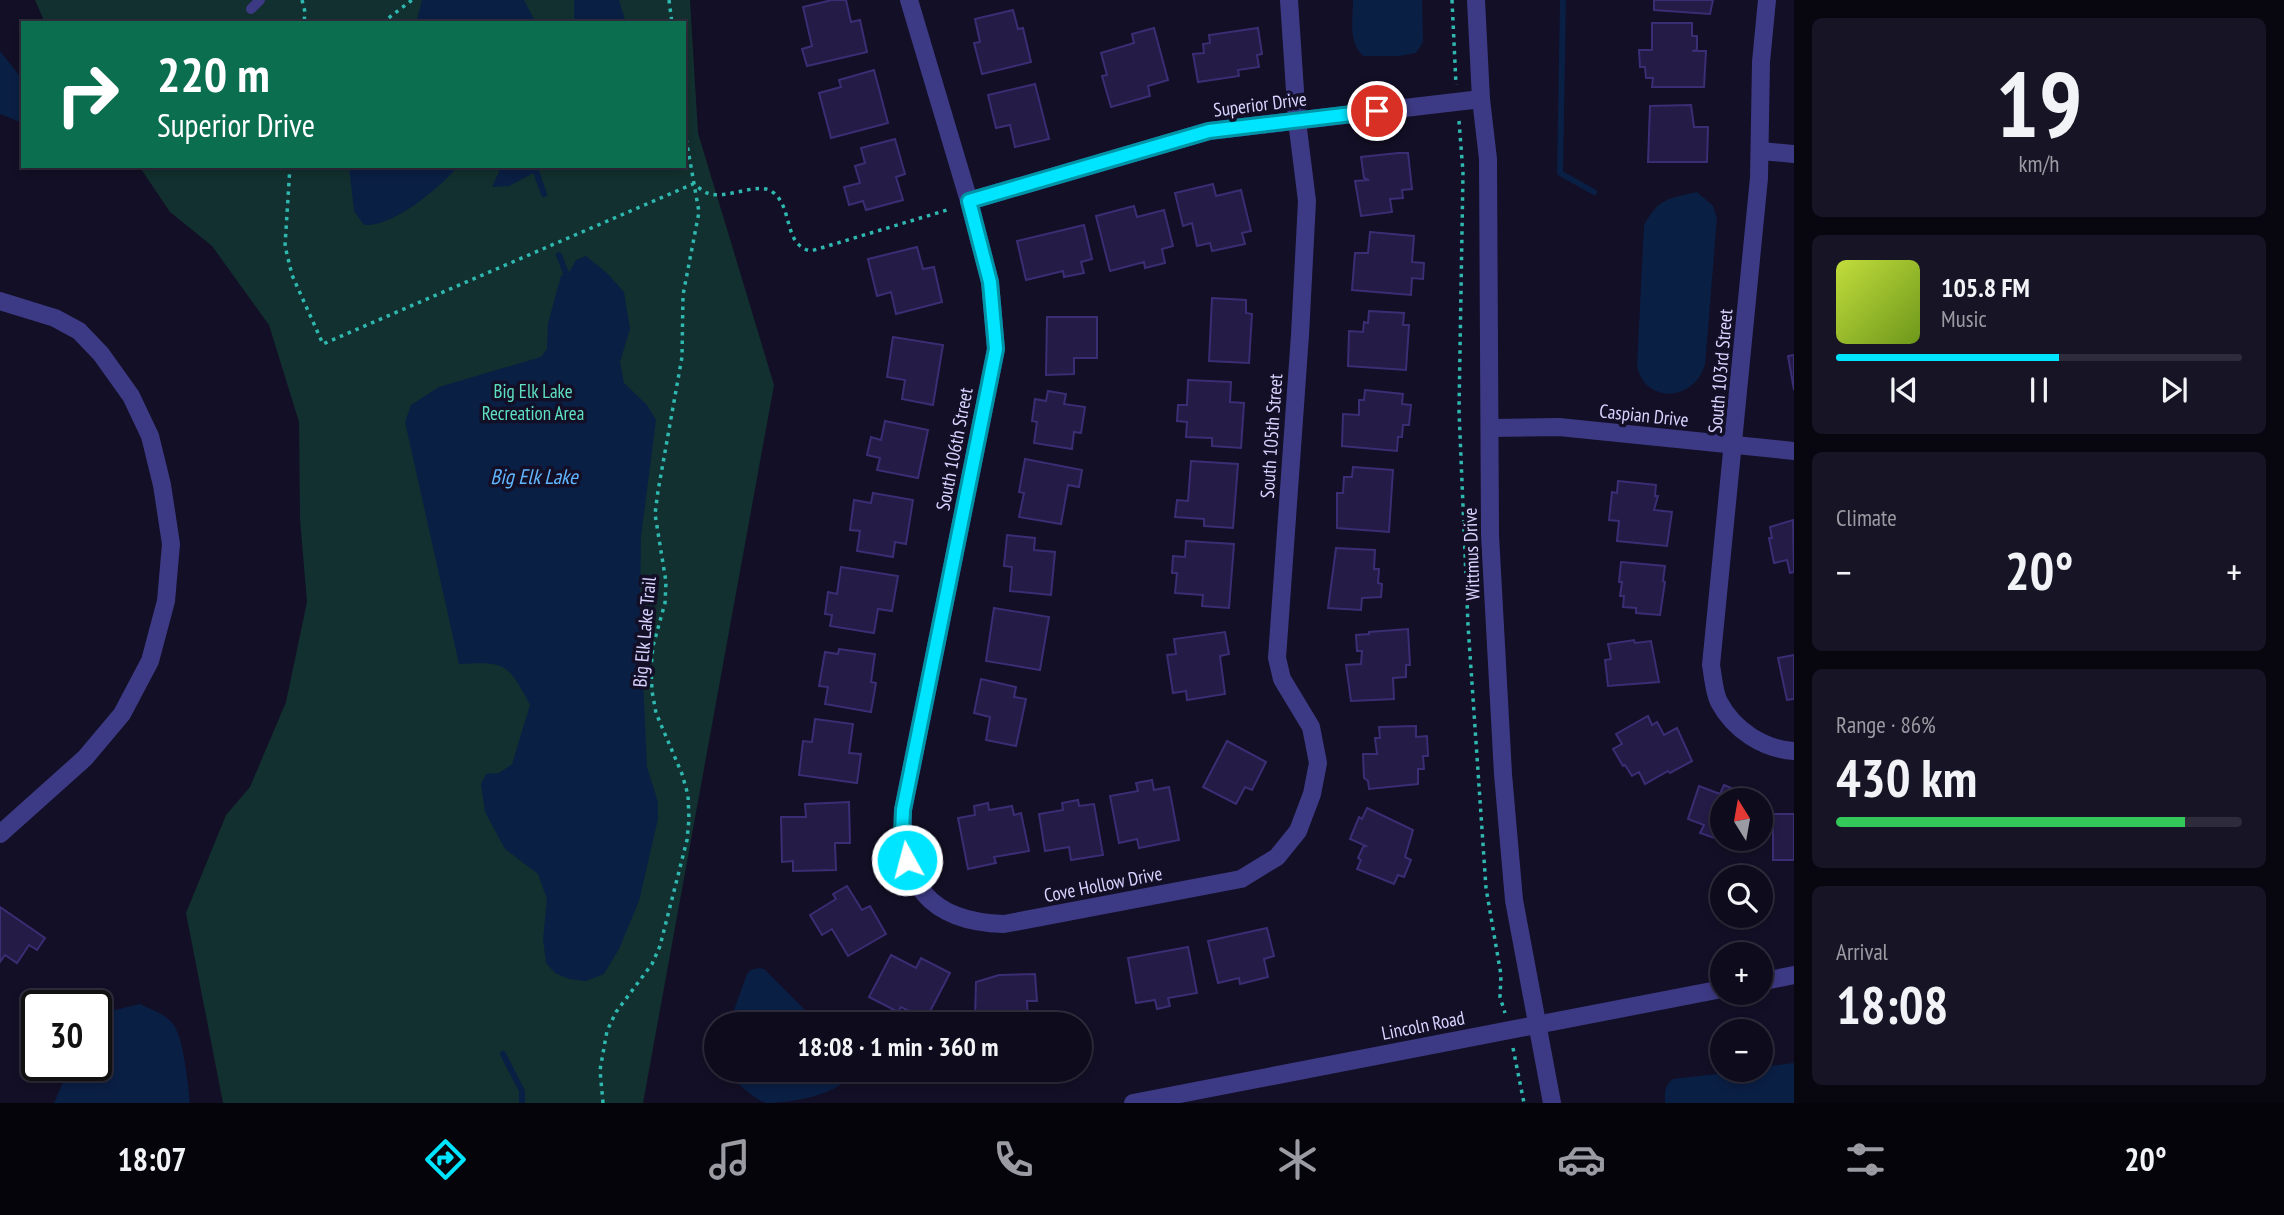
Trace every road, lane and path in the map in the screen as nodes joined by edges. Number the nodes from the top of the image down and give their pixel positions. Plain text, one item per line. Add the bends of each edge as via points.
1 (260, 0) edge
2 (302, 0) edge
3 (411, 0) edge
4 (669, 0) edge
5 (909, 0) edge
6 (1289, 0) edge
7 (1476, 0) edge
8 (1767, 0) edge
9 (251, 9) dead end
10 (304, 21) edge
11 (385, 21) edge
12 (672, 21) edge
13 (1481, 99) junction
14 (1297, 121) junction
15 (686, 140) edge
16 (1761, 151) junction
17 (1794, 154) edge
18 (290, 168) edge
19 (693, 184) junction
20 (969, 201) junction
21 (947, 210) dead end
22 (0, 301) edge
23 (1490, 428) junction
24 (1734, 446) junction
25 (1794, 451) edge
26 (1794, 751) edge
27 (0, 834) edge
28 (1277, 857) joint
29 (934, 904) joint
30 (1794, 975) edge
31 (1773, 979) edge
32 (1710, 991) edge
33 (1538, 1025) junction
34 (603, 1103) edge
35 (1133, 1103) edge
36 (1552, 1103) edge

1 - 9 lane
2 - 10 path
3 - 11 path
4 - 12 path
5 - 20 street, South 106th Street
6 - 14 street, South 105th Street
7 - 13 street, Wittmus Drive
8 - 16 street, South 103rd Street via 1761,62
13 - 14 street, Superior Drive
13 - 23 street, Wittmus Drive via 1488,159
14 - 20 street, Superior Drive via 1209,131
14 - 28 street, South 105th Street via 1307,201 1277,658 1282,679 1311,727 1318,763 1298,831
15 - 19 path, Big Elk Lake Trail
16 - 17 street
16 - 24 street, South 103rd Street
18 - 19 path via 285,246 292,275 323,344
19 - 21 path via 707,193 726,195 767,189 781,203 796,245 811,251
19 - 34 path, Big Elk Lake Trail via 699,212 682,295 682,357 655,514 666,582 651,668 656,713 688,795 687,840 660,946 607,1031 600,1070
20 - 29 street, South 106th Street via 990,282 996,349 903,810 907,860 916,885
22 - 27 street via 55,317 79,331 131,396 150,436 171,544 166,601 150,661 122,715 85,758
23 - 24 street, Caspian Drive via 1559,427
23 - 33 street, Wittmus Drive via 1490,535 1505,799 1514,900
24 - 25 street, Caspian Drive
24 - 26 street, South 103rd Street via 1711,665 1719,702 1746,736
28 - 29 street, Cove Hollow Drive via 1241,879 1004,924 956,917
30 - 31 street
32 - 33 street, Lincoln Road
33 - 35 street, Lincoln Road
33 - 36 street, Wittmus Drive

